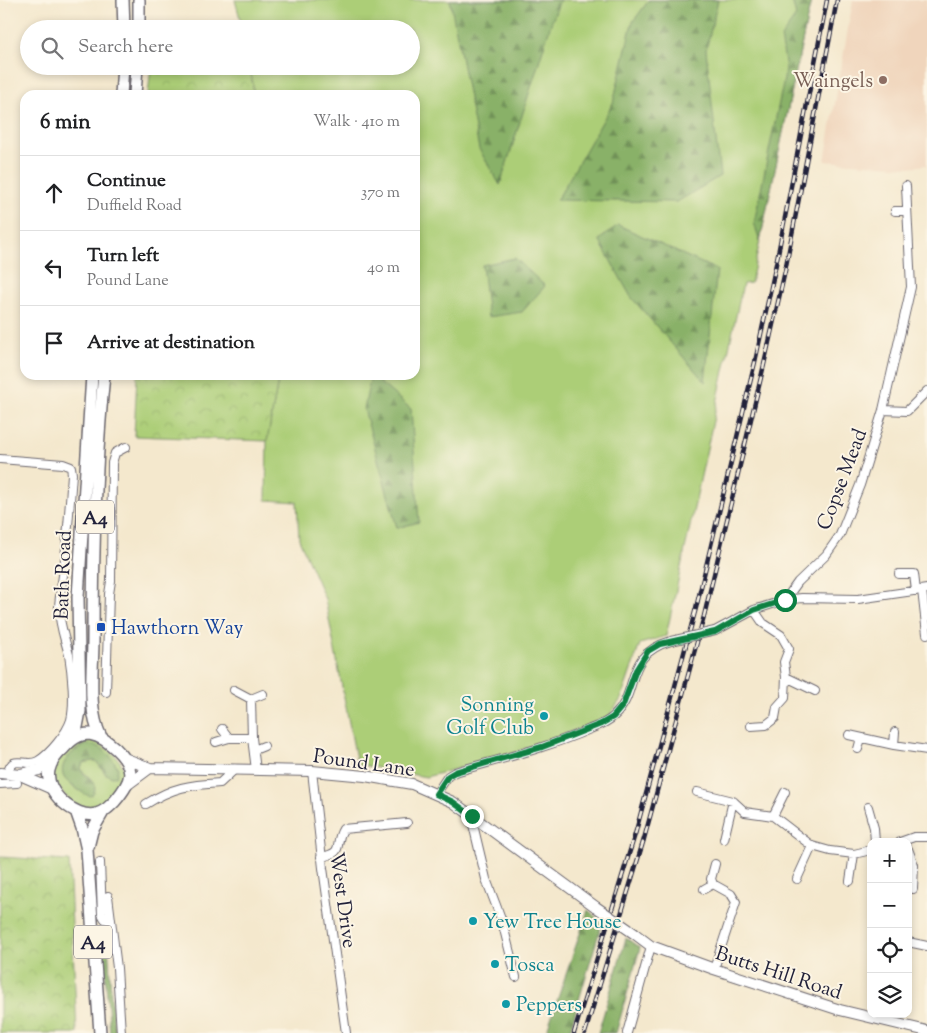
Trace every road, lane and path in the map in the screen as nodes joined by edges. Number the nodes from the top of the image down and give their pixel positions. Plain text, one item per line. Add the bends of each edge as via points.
1 (123, 0) edge
2 (139, 0) edge
3 (124, 20) edge
4 (139, 20) edge
5 (122, 75) edge
6 (136, 75) edge
7 (121, 90) edge
8 (135, 90) edge
9 (906, 186) dead end
10 (895, 211) dead end
11 (906, 212) junction
12 (92, 380) edge
13 (104, 380) edge
14 (927, 391) edge
15 (884, 410) junction
16 (126, 447) dead end
17 (0, 459) edge
18 (899, 574) dead end
19 (922, 590) edge
20 (109, 594) junction
21 (93, 596) junction
22 (78, 597) junction
23 (785, 600) junction
24 (754, 610) junction
25 (927, 634) edge
26 (786, 678) junction
27 (234, 690) dead end
28 (815, 691) dead end
29 (106, 692) dead end
30 (263, 694) dead end
31 (251, 699) junction
32 (751, 726) dead end
33 (222, 729) dead end
34 (895, 732) dead end
35 (849, 735) dead end
36 (101, 737) junction
37 (229, 738) junction
38 (252, 738) junction
39 (861, 738) junction
40 (216, 742) dead end
41 (68, 743) junction
42 (894, 745) junction
43 (264, 746) dead end
44 (858, 749) dead end
45 (254, 750) junction
46 (927, 750) edge
47 (124, 758) junction
48 (52, 761) junction
49 (150, 768) junction
50 (235, 769) junction
51 (256, 770) junction
52 (312, 771) junction
53 (4, 773) edge
54 (18, 779) junction
55 (0, 784) edge
56 (127, 785) junction
57 (52, 789) junction
58 (697, 792) dead end
59 (785, 792) dead end
60 (436, 794) junction
61 (733, 802) junction
62 (146, 804) dead end
63 (868, 806) dead end
64 (76, 811) junction
65 (103, 812) junction
66 (745, 812) junction
67 (472, 816) junction
68 (773, 816) junction
69 (744, 821) dead end
70 (407, 823) dead end
71 (927, 837) edge
72 (875, 838) edge
73 (724, 839) dead end
74 (912, 839) edge
75 (812, 846) junction
76 (87, 850) junction
77 (867, 851) edge
78 (854, 854) junction
79 (321, 857) junction
80 (912, 860) edge
81 (100, 862) dead end
82 (715, 864) dead end
83 (797, 879) dead end
84 (850, 881) dead end
85 (713, 884) junction
86 (704, 889) dead end
87 (912, 889) dead end
88 (108, 896) dead end
89 (110, 921) junction
90 (912, 943) edge
91 (651, 946) junction
92 (927, 946) edge
93 (714, 969) junction
94 (516, 977) dead end
95 (867, 1015) edge
96 (887, 1018) edge
97 (927, 1031) edge
98 (100, 1033) edge
99 (122, 1033) edge
100 (346, 1033) edge
101 (627, 1033) edge

1 - 3 main road
2 - 4 main road
5 - 7 main road
6 - 8 main road
9 - 11 street, Copse Mead
10 - 11 street
11 - 15 street, Copse Mead via 912,287
12 - 22 main road, Bath Road / A4
13 - 21 main road, Bath Road / A4
14 - 15 street, Copse Mead via 907,410
15 - 23 street, Copse Mead via 840,535
16 - 20 street via 115,454 112,463
17 - 53 street via 71,467 59,608 69,658 71,720 64,735 44,757 34,763 14,762
18 - 19 street via 914,574
19 - 23 street via 858,599
19 - 25 street
20 - 21 street
20 - 29 street
21 - 22 main road
21 - 36 main road, Bath Road / A4 via 93,714
22 - 41 main road, Bath Road / A4 via 80,711 77,727
23 - 24 street
24 - 26 street via 763,623 781,635 789,649 784,662
24 - 60 street, bridge via 715,632 671,641 648,651 636,670 623,705 613,717 580,734 455,772 448,776
26 - 28 street
26 - 32 street via 786,698 777,707 775,718 766,725
27 - 31 street
30 - 31 street
31 - 38 street
33 - 37 street
34 - 42 street
35 - 39 street
36 - 41 main road via 81,735
36 - 47 main road
37 - 38 street
37 - 40 street
38 - 45 street
39 - 42 street
39 - 44 street
41 - 48 main road
42 - 46 street
43 - 45 street
45 - 51 street
47 - 49 street, Pound Lane
47 - 56 main road via 130,768
48 - 54 street
48 - 57 main road via 48,776
49 - 50 street, Pound Lane
49 - 56 street
50 - 51 street, Pound Lane
50 - 62 street via 220,784 191,785 164,792
51 - 52 street, Pound Lane
52 - 60 street, Pound Lane via 412,784
52 - 79 street, West Drive
53 - 54 street
54 - 55 street
54 - 57 street
56 - 65 main road
57 - 64 main road
58 - 61 street
59 - 68 street
60 - 67 street, Pound Lane
61 - 66 street
61 - 73 street
63 - 72 street
64 - 65 main road via 91,815
64 - 76 main road, A4
65 - 76 main road, A4 via 92,831
66 - 68 street
66 - 69 street
67 - 91 street, Pound Lane, bridge
67 - 94 street via 484,871 502,921
68 - 75 street
70 - 79 street via 343,829 334,854
71 - 74 street
75 - 78 street
75 - 83 street
76 - 98 main road, A4
77 - 78 street
78 - 84 street
79 - 100 street, West Drive
80 - 87 street
81 - 89 street via 102,914
82 - 85 street via 711,878
85 - 86 street
85 - 93 street via 731,894 736,902
88 - 89 street
89 - 99 street
90 - 92 street
91 - 93 street, Butts Hill Road
91 - 101 street
93 - 95 street, Butts Hill Road via 840,1010
96 - 97 street, Butts Hill Road

